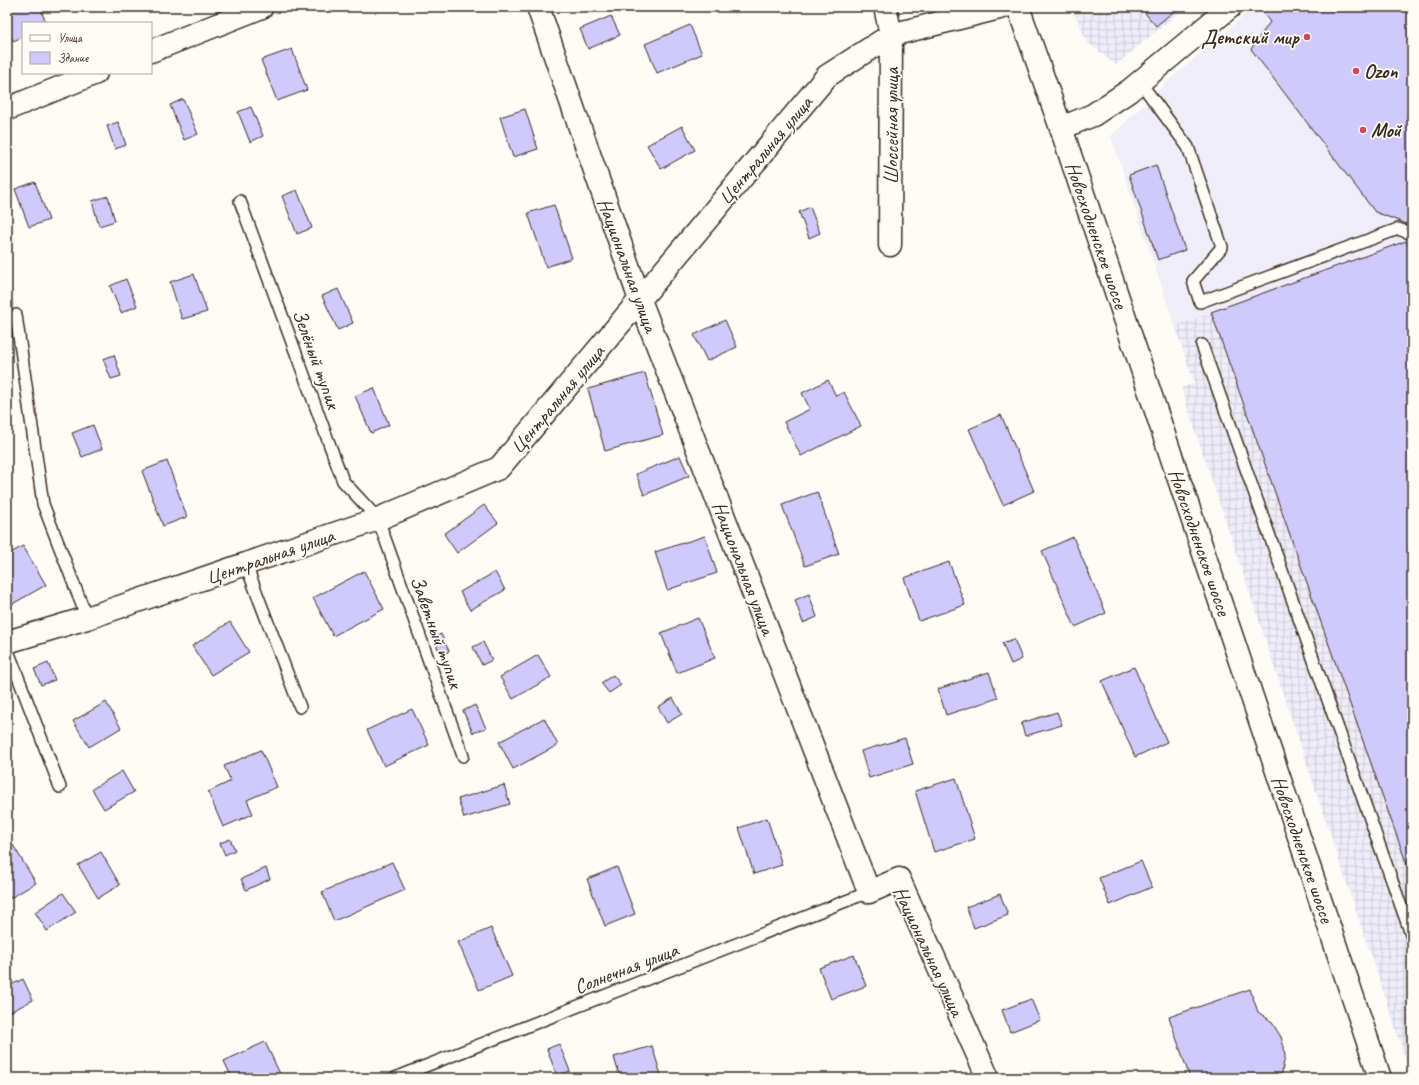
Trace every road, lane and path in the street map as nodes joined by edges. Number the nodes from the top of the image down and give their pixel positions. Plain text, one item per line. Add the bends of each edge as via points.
1 (262, 7) edge
2 (538, 7) edge
3 (885, 7) edge
4 (1003, 7) edge
5 (1018, 7) edge
6 (1230, 7) edge
7 (891, 35) junction
8 (152, 51) edge
9 (93, 74) edge
10 (1140, 82) junction
11 (7, 108) edge
12 (1061, 128) junction
13 (240, 201) dead end
14 (1412, 234) edge
15 (890, 245) dead end
16 (640, 300) junction
17 (16, 315) dead end
18 (1202, 345) dead end
19 (378, 519) junction
20 (246, 565) junction
21 (87, 618) junction
22 (7, 642) edge
23 (7, 648) edge
24 (300, 707) dead end
25 (463, 756) dead end
26 (60, 787) dead end
27 (869, 892) junction
28 (1412, 937) edge
29 (395, 1078) edge
30 (988, 1078) edge
31 (1380, 1078) edge

1 - 8 street
2 - 16 street, Национальная улица
3 - 7 street, Шоссейная улица
4 - 7 street, Центральная улица
5 - 12 street, Новосходненское шоссе
6 - 10 street
7 - 15 street, Шоссейная улица
7 - 16 street, Центральная улица via 827,76
9 - 11 street
10 - 12 street via 1093,115
10 - 14 lane via 1188,147 1222,247 1192,281 1200,302 1398,229
12 - 31 street, Новосходненское шоссе
13 - 19 lane, Зелёный тупик via 343,481
16 - 19 street, Центральная улица via 499,468
16 - 27 street, Национальная улица
17 - 21 lane via 43,504
18 - 28 lane
19 - 20 street, Центральная улица
19 - 25 lane, Заветный тупик
20 - 21 street, Центральная улица
20 - 24 lane
21 - 22 street, Центральная улица
23 - 26 lane
27 - 29 lane, Солнечная улица
27 - 30 street, Национальная улица via 899,879

